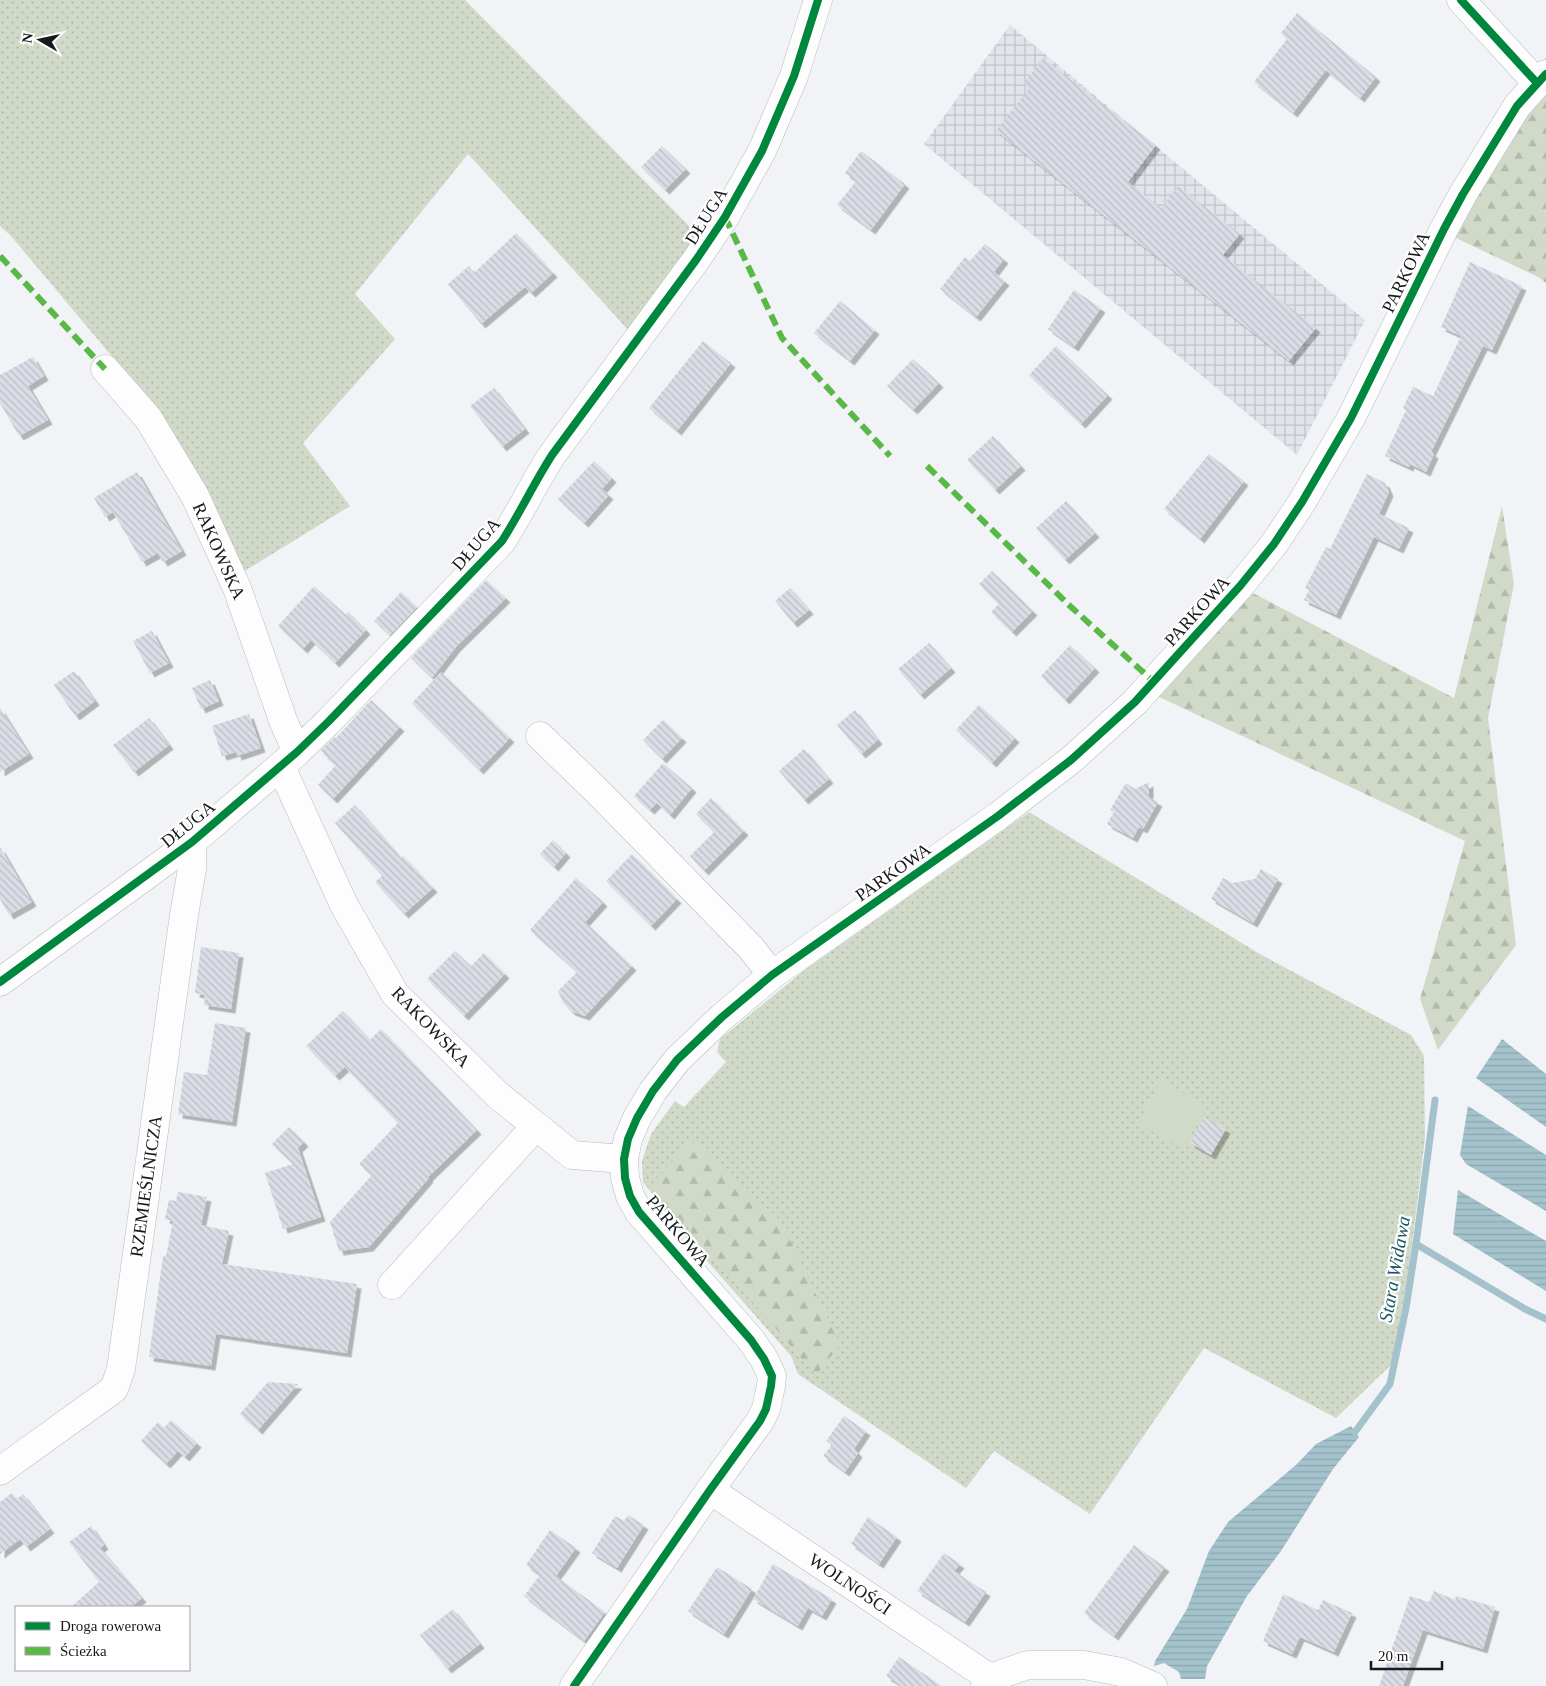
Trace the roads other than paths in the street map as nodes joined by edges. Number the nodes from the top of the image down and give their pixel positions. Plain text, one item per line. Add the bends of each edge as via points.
1 (818, 0) edge
2 (1461, 0) edge
3 (1541, 78) edge
4 (105, 369) dead end
5 (540, 736) dead end
6 (289, 759) junction
7 (192, 842) junction
8 (772, 975) junction
9 (0, 982) edge
10 (536, 1126) junction
11 (624, 1159) junction
12 (392, 1285) dead end
13 (0, 1471) edge
14 (710, 1490) junction
15 (987, 1682) edge
16 (574, 1686) edge
17 (1153, 1686) edge

1 - 6 street, DŁUGA via 794,76 762,151 725,217 552,455 502,541 330,721
2 - 3 street, PARKOWA
3 - 8 street, PARKOWA via 1517,106 1463,194 1351,418 1302,502 1240,586 1135,702 1071,760 998,816
4 - 6 street, RAKOWSKA via 148,418 195,496 237,588 284,722
5 - 8 street via 751,948
6 - 7 street, DŁUGA
6 - 10 street, RAKOWSKA via 344,904 395,994 499,1096
7 - 9 street, DŁUGA
7 - 13 street, RZEMIEŚLNICZA via 192,869 121,1369 114,1389
8 - 11 street, PARKOWA via 677,1060 637,1118
10 - 11 street, RAKOWSKA via 572,1155
10 - 12 street
11 - 14 street, PARKOWA via 630,1196 639,1212 751,1340 772,1376 770,1396 760,1421
14 - 15 street, WOLNOŚCI
14 - 16 street, PARKOWA
15 - 17 street, WOLNOŚCI via 1028,1665 1084,1665 1121,1672

